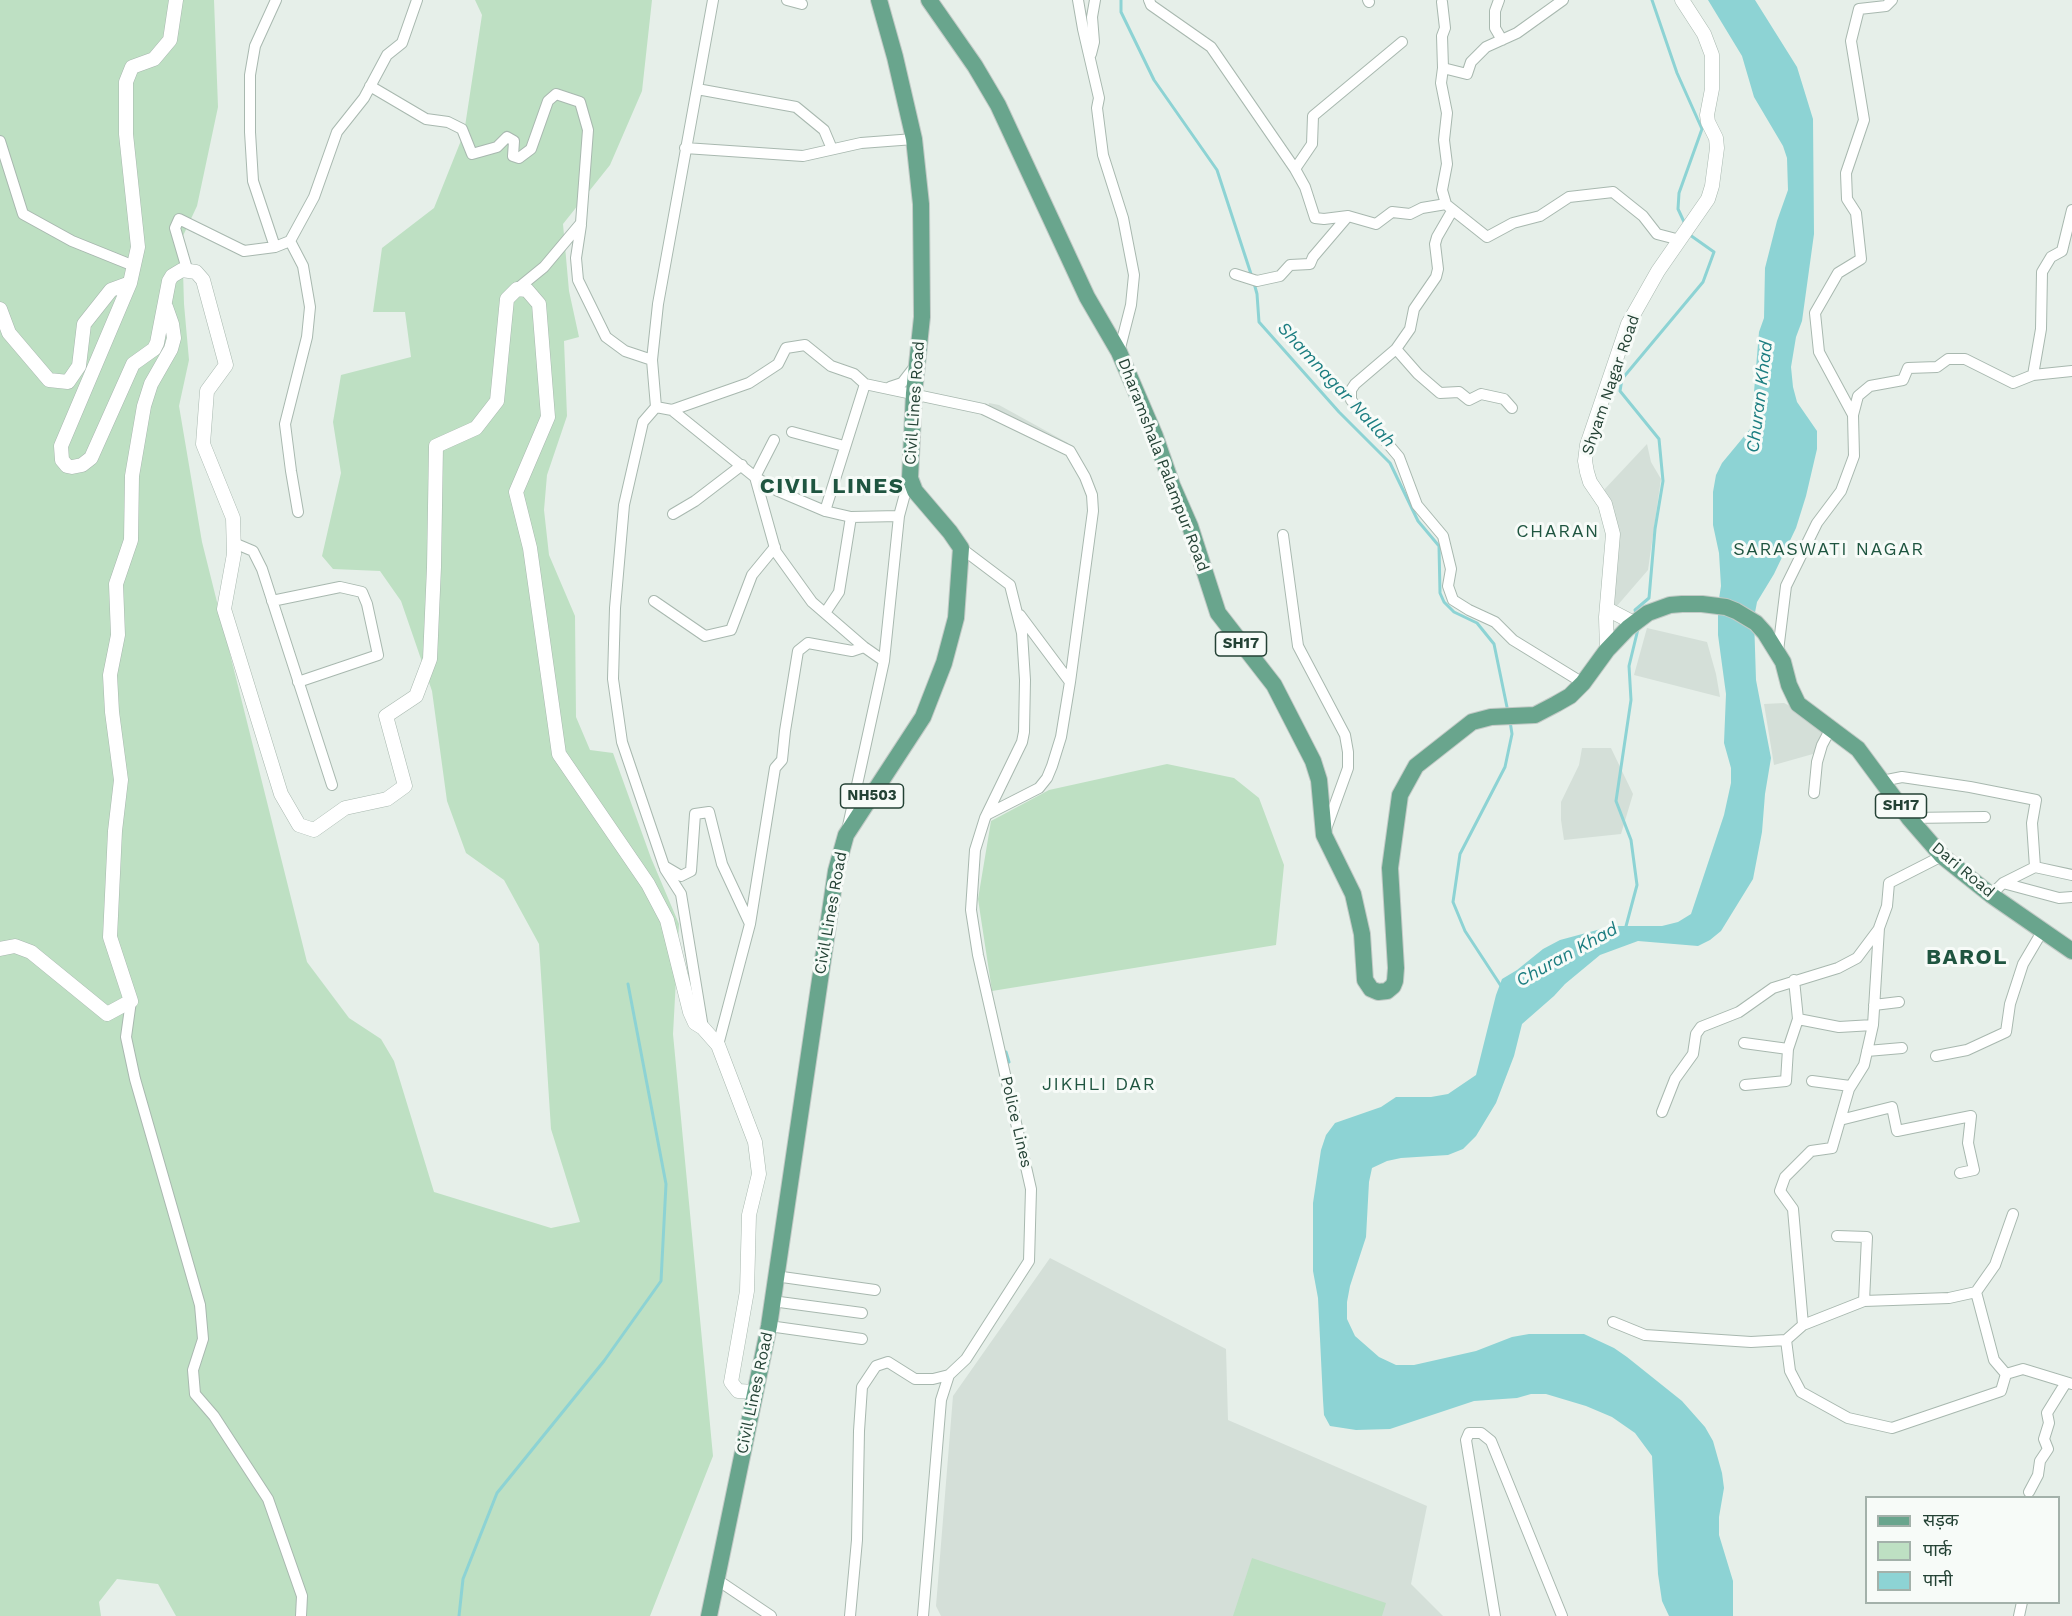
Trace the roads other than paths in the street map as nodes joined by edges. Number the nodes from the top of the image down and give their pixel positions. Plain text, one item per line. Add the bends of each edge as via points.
1 (177, 0) edge
2 (276, 0) edge
3 (417, 0) edge
4 (713, 0) edge
5 (787, 0) edge
6 (879, 0) edge
7 (929, 0) edge
8 (1078, 0) edge
9 (1095, 0) edge
10 (1149, 0) edge
11 (1499, 0) edge
12 (1563, 0) edge
13 (1683, 0) edge
14 (1892, 0) edge
15 (1442, 2) dead end
16 (802, 4) dead end
17 (1502, 40) junction
18 (1402, 42) dead end
19 (1090, 57) junction
20 (1443, 68) junction
21 (370, 86) junction
22 (697, 89) junction
23 (914, 139) junction
24 (0, 141) edge
25 (685, 148) junction
26 (832, 149) junction
27 (1295, 169) junction
28 (1449, 207) junction
29 (2072, 210) edge
30 (1348, 216) junction
31 (581, 223) junction
32 (1680, 240) junction
33 (290, 241) junction
34 (275, 247) junction
35 (134, 266) junction
36 (187, 269) junction
37 (1235, 274) dead end
38 (130, 283) junction
39 (518, 289) junction
40 (166, 307) junction
41 (0, 309) edge
42 (1396, 349) junction
43 (1119, 352) junction
44 (652, 360) junction
45 (917, 362) junction
46 (2072, 371) edge
47 (2033, 375) junction
48 (865, 384) junction
49 (885, 388) junction
50 (914, 393) junction
51 (656, 407) junction
52 (1512, 408) dead end
53 (672, 410) junction
54 (1853, 415) junction
55 (792, 432) dead end
56 (774, 440) dead end
57 (844, 447) junction
58 (742, 465) junction
59 (755, 477) junction
60 (910, 478) junction
61 (825, 511) junction
62 (298, 512) dead end
63 (673, 514) dead end
64 (899, 516) junction
65 (851, 517) junction
66 (1283, 535) dead end
67 (234, 543) junction
68 (775, 547) junction
69 (961, 548) junction
70 (272, 601) junction
71 (654, 601) dead end
72 (1607, 609) junction
73 (1016, 610) junction
74 (825, 613) junction
75 (1634, 623) junction
76 (1765, 633) joint
77 (864, 647) junction
78 (1607, 650) junction
79 (1778, 651) junction
80 (884, 661) junction
81 (298, 682) junction
82 (1070, 682) junction
83 (1583, 683) junction
84 (1830, 730) junction
85 (1882, 781) junction
86 (332, 785) dead end
87 (1814, 793) dead end
88 (988, 813) junction
89 (1985, 817) dead end
90 (1909, 818) junction
91 (846, 835) junction
92 (1324, 835) junction
93 (1942, 856) junction
94 (664, 866) junction
95 (2035, 867) junction
96 (2072, 875) edge
97 (2003, 883) junction
98 (1990, 894) junction
99 (2072, 897) edge
100 (750, 924) junction
101 (1879, 928) junction
102 (2043, 930) junction
103 (0, 949) edge
104 (2072, 951) edge
105 (1794, 980) junction
106 (131, 1002) junction
107 (1899, 1002) dead end
108 (1874, 1005) junction
109 (1798, 1019) junction
110 (1873, 1025) junction
111 (702, 1028) junction
112 (1744, 1043) dead end
113 (718, 1045) junction
114 (1902, 1048) dead end
115 (1788, 1049) junction
116 (1867, 1052) junction
117 (1936, 1056) dead end
118 (1812, 1081) dead end
119 (1744, 1085) dead end
120 (1850, 1086) junction
121 (1662, 1112) dead end
122 (1840, 1120) junction
123 (1960, 1173) dead end
124 (2013, 1214) dead end
125 (1837, 1236) dead end
126 (776, 1276) junction
127 (875, 1290) dead end
128 (1976, 1292) junction
129 (772, 1301) junction
130 (1864, 1301) junction
131 (862, 1313) dead end
132 (1613, 1322) dead end
133 (1803, 1325) junction
134 (769, 1326) junction
135 (862, 1339) dead end
136 (1786, 1340) junction
137 (2006, 1374) junction
138 (949, 1375) junction
139 (2068, 1384) edge
140 (754, 1392) junction
141 (2029, 1492) dead end
142 (716, 1579) junction
143 (301, 1616) edge
144 (709, 1616) edge
145 (771, 1616) edge
146 (850, 1616) edge
147 (923, 1616) edge
148 (1495, 1616) edge
149 (1562, 1616) edge

1 - 35 street via 170,40 154,59 132,67 126,82 126,134 138,247
2 - 34 street via 255,46 250,75 253,182
3 - 21 street via 402,42 387,55
4 - 22 street
5 - 16 street
6 - 23 main road, Civil Lines Road
7 - 43 main road, Dharamshala Palampur Road / SH17 via 998,105 1087,297
8 - 19 street
9 - 19 street
10 - 27 street via 1210,47
11 - 17 street via 1495,28
12 - 17 street
13 - 32 street, Shyam Nagar Road via 1712,55 1707,115 1717,148 1708,199
14 - 54 street via 1886,6 1859,9 1851,41 1864,120 1846,173 1847,199 1856,213 1861,259 1839,273 1815,313 1819,352
15 - 20 street
17 - 20 street via 1477,55 1467,74
18 - 27 street via 1312,116 1312,144
19 - 43 street via 1099,98 1102,155 1123,218 1134,275
20 - 28 street via 1447,164 1442,190
21 - 31 street via 426,119 462,129 472,154 497,147 507,137 514,141 513,156 519,158 531,150 548,101 556,94 580,102 588,130
21 - 33 street via 337,132 314,197
22 - 25 street
22 - 26 street via 796,107 824,130
23 - 26 street
23 - 45 main road, Civil Lines Road via 923,265
24 - 35 street via 23,214 72,242
25 - 26 street via 802,156
25 - 44 street
27 - 30 street via 1316,218
28 - 30 street via 1422,208 1410,214 1392,212 1376,224
28 - 32 street via 1487,237 1513,223 1540,216 1569,197 1613,192 1643,216 1657,234
28 - 42 street via 1435,244 1436,277 1413,309 1410,329
29 - 47 street via 2062,251 2051,257 2042,272 2042,329
30 - 37 street via 1310,264 1290,265 1281,276 1257,281
31 - 39 street via 544,267
31 - 44 street via 576,258 578,280 606,337 625,351
32 - 72 street, Shyam Nagar Road via 1628,324 1587,445 1587,472 1605,504 1613,534
33 - 34 street
33 - 62 street via 303,266 310,307 307,337 285,424
34 - 36 street via 243,251 179,219 175,228
35 - 38 street
36 - 40 street via 177,272 169,281
36 - 67 street via 203,279 226,364 207,391 203,444 233,518
38 - 40 street via 61,446 62,460 67,466 82,465 93,454 136,360 156,346
38 - 41 street via 111,290 84,324 80,366 68,382 49,380 9,333
39 - 67 street via 507,299 497,401 476,428 436,446 430,659 416,696 386,716 405,786 387,799 345,808 314,830 299,825 281,794 224,609
39 - 111 street via 527,290 539,304 548,417 516,492 530,548 559,754 648,884 667,921 690,1012
40 - 106 street via 174,338 144,406 132,476 131,540 116,584 118,635 110,675 121,780 110,937
42 - 52 street via 1440,393 1459,392 1469,400 1481,394 1504,399
42 - 83 street via 1355,384 1351,400 1399,457 1417,505 1443,536 1453,600 1495,622 1513,640
43 - 92 main road, Dharamshala Palampur Road / SH17 via 1190,526 1218,613 1274,685 1314,761
44 - 51 street
45 - 49 street via 902,383
45 - 50 main road, Civil Lines Road
46 - 47 street
47 - 54 street via 2013,383 1965,359 1948,359 1937,367 1908,368 1903,380 1869,386 1858,396
48 - 49 street
48 - 53 street via 854,374 831,366 805,345 786,348 778,364 748,383
48 - 57 street
49 - 50 street
50 - 60 main road, Civil Lines Road
50 - 82 street via 983,409 1070,451 1085,477 1093,511
51 - 53 street
51 - 94 street via 643,422 624,505 613,679 622,742
53 - 58 street
54 - 79 street via 1854,456 1841,491 1817,523 1786,586
55 - 57 street
56 - 59 street
57 - 61 street
58 - 59 street
58 - 63 street
59 - 61 street
59 - 68 street
60 - 64 street
60 - 69 main road, Civil Lines Road via 915,491
61 - 65 street
64 - 65 street
64 - 80 street
65 - 74 street via 839,592
66 - 92 street via 1298,646 1345,735 1348,752 1348,768
67 - 70 street via 253,551
68 - 71 street via 752,575 731,630 705,636
68 - 74 street via 812,602
69 - 73 street, Police Lines via 1010,585
69 - 91 main road, Civil Lines Road / NH503 via 956,618 923,717
70 - 81 street
70 - 81 street via 340,587 362,592 367,604 378,655
72 - 75 street
72 - 78 street, Shyam Nagar Road
73 - 82 street
73 - 88 street, Police Lines via 1022,633 1024,732
74 - 77 street
75 - 76 main road, Dharamshala Palampur Road / SH17 via 1648,612 1670,605 1716,605 1736,610
75 - 78 main road, Dharamshala Palampur Road / SH17
76 - 79 main road, Dari Road / SH17
77 - 80 street
77 - 100 street via 852,651 808,643 798,651 782,760 775,768
78 - 83 main road, Dharamshala Palampur Road / SH17
79 - 84 main road, Dari Road / SH17 via 1794,698
80 - 91 street
81 - 86 street
82 - 88 street via 1061,737 1047,778 1039,788
83 - 92 main road, Dharamshala Palampur Road / SH17 via 1570,696 1535,715 1480,719 1416,766 1402,788 1390,868 1396,968 1393,986 1387,991 1374,991 1366,984 1362,934 1353,894
84 - 85 main road, Dari Road / SH17 via 1858,749
84 - 87 street via 1816,762
85 - 90 main road, Dari Road / SH17
85 - 95 street via 1902,777 2036,800 2032,823
88 - 138 street, Police Lines via 975,850 971,910 1031,1189 1029,1261 966,1359
89 - 90 street
90 - 93 main road, Dari Road / SH17
91 - 126 main road, Civil Lines Road / NH503 via 836,871
93 - 98 main road, Dari Road / SH17
93 - 101 street via 1889,883 1887,906
94 - 100 street via 681,876 691,871 695,813 709,812 722,864
94 - 111 street via 681,894
95 - 96 street
95 - 97 street
97 - 98 street
97 - 99 street via 2059,898
98 - 102 main road, Dari Road / SH17
100 - 113 street
101 - 105 street via 1857,958 1838,968
101 - 108 street
102 - 104 main road, Dari Road / SH17
102 - 117 street via 2023,964 2006,1032 1967,1050
103 - 106 street via 15,946 31,952 107,1014
105 - 109 street
105 - 121 street via 1773,988 1739,1012 1701,1027 1693,1054 1675,1079
106 - 143 street via 126,1037 135,1079 200,1305 203,1339 193,1370 195,1394 214,1416 268,1499 302,1596
107 - 108 street
108 - 110 street
109 - 110 street via 1839,1027
109 - 115 street
110 - 116 street
111 - 113 street
112 - 115 street
113 - 140 street via 755,1142 759,1174 749,1215 747,1291 731,1382 738,1391
114 - 116 street
115 - 119 street via 1786,1081
116 - 120 street via 1864,1065
118 - 120 street
120 - 122 street
122 - 123 street via 1892,1107 1897,1131 1971,1116 1968,1143 1974,1170
122 - 133 street via 1832,1148 1811,1151 1785,1177 1780,1191 1793,1209
124 - 128 street via 1995,1265
125 - 130 street via 1867,1237
126 - 127 street
126 - 129 main road, Civil Lines Road / NH503
128 - 130 street via 1949,1298
128 - 137 street via 1994,1360
129 - 131 street
129 - 134 main road, Civil Lines Road / NH503
130 - 133 street
132 - 136 street via 1645,1335 1751,1342
133 - 136 street
134 - 135 street
134 - 140 main road, Civil Lines Road / NH503
136 - 137 street via 1790,1371 1801,1392 1848,1418 1892,1428 2001,1391
137 - 139 street via 2023,1368
138 - 146 street via 915,1379 888,1362 876,1366 862,1387 857,1540
138 - 147 street via 941,1400
139 - 141 street via 2047,1413 2049,1423 2044,1439 2048,1449
140 - 142 main road, Civil Lines Road / NH503
142 - 144 main road, Civil Lines Road / NH503
142 - 145 street
148 - 149 street via 1466,1440 1469,1433 1481,1433 1491,1441

